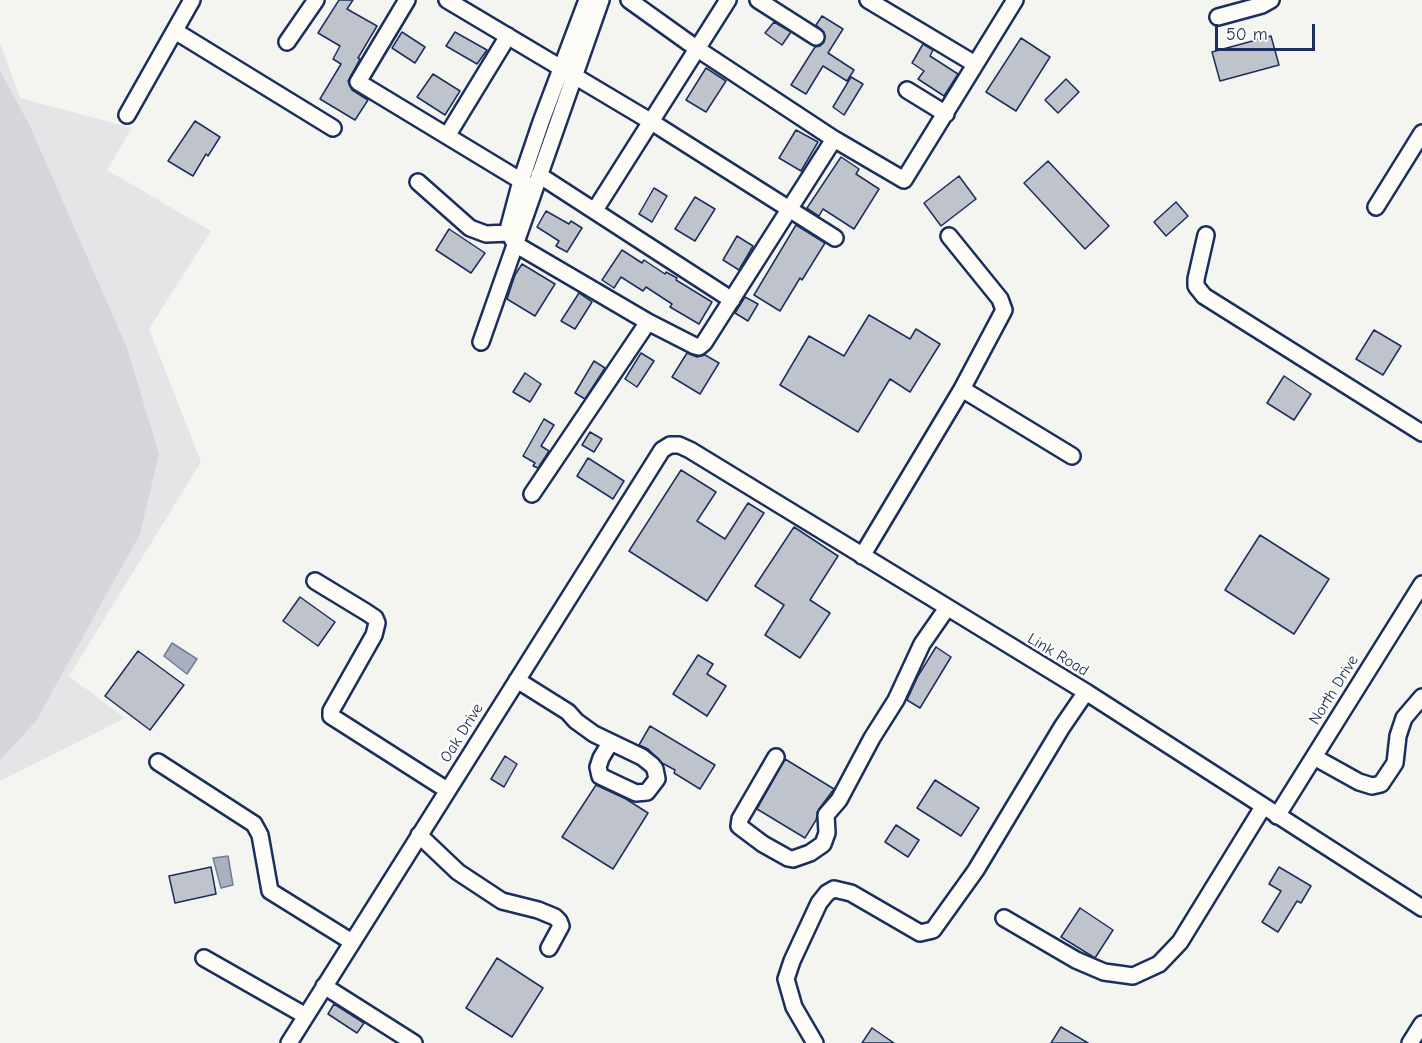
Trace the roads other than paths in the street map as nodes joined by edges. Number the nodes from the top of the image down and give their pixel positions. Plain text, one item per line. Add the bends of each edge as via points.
1 (192, 0) edge
2 (316, 0) edge
3 (407, 0) edge
4 (447, 0) edge
5 (587, 0) edge
6 (601, 0) edge
7 (630, 0) edge
8 (728, 0) edge
9 (758, 0) edge
10 (868, 0) edge
11 (1015, 0) edge
12 (1271, 0) edge
13 (1218, 16) dead end
14 (175, 32) junction
15 (508, 36) junction
16 (816, 37) dead end
17 (287, 42) dead end
18 (696, 48) junction
19 (975, 64) junction
20 (567, 71) junction
21 (908, 90) dead end
22 (946, 114) junction
23 (126, 115) dead end
24 (650, 121) junction
25 (333, 128) dead end
26 (1422, 133) edge
27 (447, 136) junction
28 (834, 139) junction
29 (418, 182) dead end
30 (531, 182) junction
31 (1376, 207) dead end
32 (790, 209) junction
33 (595, 210) junction
34 (949, 236) dead end
35 (1206, 236) dead end
36 (512, 238) junction
37 (835, 238) dead end
38 (732, 300) junction
39 (648, 322) junction
40 (481, 342) dead end
41 (962, 389) junction
42 (1422, 432) edge
43 (670, 445) joint
44 (1072, 456) dead end
45 (532, 494) dead end
46 (862, 556) junction
47 (315, 581) dead end
48 (1422, 584) edge
49 (947, 608) junction
50 (517, 680) junction
51 (1086, 692) junction
52 (1422, 697) edge
53 (609, 743) dead end
54 (776, 757) dead end
55 (1314, 758) junction
56 (158, 762) dead end
57 (447, 790) junction
58 (1263, 807) junction
59 (1277, 816) junction
60 (419, 835) junction
61 (1422, 908) edge
62 (1004, 918) dead end
63 (352, 942) junction
64 (549, 948) dead end
65 (204, 958) dead end
66 (324, 986) junction
67 (306, 1016) junction
68 (1422, 1024) edge
69 (289, 1043) edge
70 (414, 1043) edge
71 (815, 1043) edge
72 (1410, 1043) edge

1 - 14 street
2 - 17 street
3 - 27 street via 358,81
4 - 15 street
5 - 20 street
6 - 20 street
7 - 18 street
8 - 18 street
9 - 16 street
10 - 19 street
11 - 19 street
12 - 13 street
14 - 23 street
14 - 25 street
15 - 20 street
15 - 27 street
18 - 24 street
18 - 28 street
19 - 22 street
20 - 24 street
20 - 30 street
21 - 22 street
22 - 28 street via 904,180
24 - 32 street
24 - 33 street
26 - 31 street
27 - 30 street
28 - 32 street
29 - 36 street via 470,228
30 - 33 street
30 - 36 street via 509,226
32 - 37 street
32 - 38 street
33 - 38 street
34 - 41 street via 1000,299 1004,310
35 - 42 street via 1196,279 1204,296
36 - 39 street
36 - 40 street
38 - 39 street via 699,346
39 - 45 street
41 - 44 street
41 - 46 street
43 - 46 street, Link Road via 690,450
43 - 50 street, Oak Drive via 662,450
46 - 49 street, Link Road
47 - 57 street via 375,618 377,623 331,716
48 - 55 street, North Drive
49 - 51 street, Link Road
49 - 54 street via 922,644 896,700 839,800 826,815 823,844 793,859 739,826
50 - 53 street
50 - 57 street, Oak Drive
51 - 58 street, Link Road
51 - 71 street via 976,870 933,930 920,933 851,893 834,889 826,893 786,979 794,1007
52 - 55 street via 1404,718 1395,763 1381,784 1359,782
55 - 59 street, North Drive
56 - 63 street via 254,824 260,834 270,891
57 - 60 street, Oak Drive
58 - 59 street, Link Road
58 - 62 street via 1180,942 1159,964 1134,976 1104,972 1076,960
59 - 61 street, Link Road
60 - 63 street, Oak Drive
60 - 64 street via 458,872 502,901 538,910 560,921 561,927
63 - 66 street, Oak Drive
65 - 67 street
66 - 67 street, Oak Drive
66 - 70 street
67 - 69 street, Oak Drive
68 - 72 street

